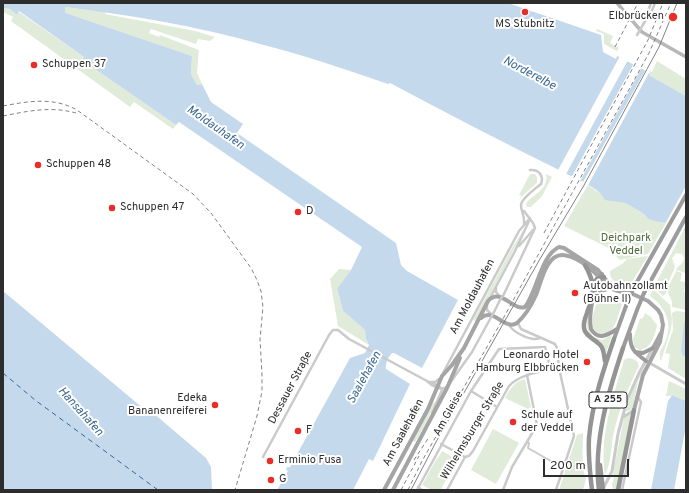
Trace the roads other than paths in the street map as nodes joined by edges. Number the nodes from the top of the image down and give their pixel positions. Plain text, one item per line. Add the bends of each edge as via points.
1 (617, 3) edge
2 (651, 3) edge
3 (656, 3) edge
4 (644, 23) junction
5 (637, 35) dead end
6 (686, 57) edge
7 (530, 170) dead end
8 (686, 195) edge
9 (523, 211) junction
10 (686, 217) edge
11 (530, 218) junction
12 (523, 226) junction
13 (535, 228) junction
14 (515, 251) junction
15 (585, 266) junction
16 (602, 277) junction
17 (593, 284) junction
18 (496, 287) junction
19 (610, 288) junction
20 (627, 292) junction
21 (502, 297) junction
22 (488, 301) junction
23 (593, 301) junction
24 (520, 307) junction
25 (493, 313) junction
26 (479, 320) junction
27 (519, 320) junction
28 (509, 324) junction
29 (617, 329) junction
30 (663, 329) junction
31 (630, 330) junction
32 (540, 338) junction
33 (614, 339) joint
34 (464, 348) junction
35 (623, 348) joint
36 (654, 348) junction
37 (635, 352) junction
38 (648, 362) junction
39 (606, 363) junction
40 (559, 368) junction
41 (551, 370) junction
42 (442, 376) junction
43 (527, 376) junction
44 (427, 381) junction
45 (432, 382) junction
46 (686, 384) edge
47 (439, 387) junction
48 (447, 388) junction
49 (471, 391) junction
50 (637, 396) junction
51 (497, 407) junction
52 (634, 410) junction
53 (622, 418) junction
54 (424, 434) junction
55 (527, 442) junction
56 (441, 444) junction
57 (263, 457) dead end
58 (465, 457) junction
59 (564, 468) junction
60 (601, 488) edge
61 (418, 489) edge
62 (384, 490) edge
63 (393, 490) edge
64 (422, 490) edge
65 (447, 490) edge
66 (503, 490) edge
67 (556, 490) edge
68 (592, 490) edge
69 (618, 490) edge
70 (622, 490) edge

1 - 6 main road via 642,32
2 - 4 street
3 - 4 street
4 - 5 street, bridge
7 - 9 street via 541,174 542,180 541,184 522,201
8 - 29 highway, bridge via 633,289
9 - 11 street
9 - 12 street
10 - 31 highway, bridge via 644,293
11 - 12 street, Am Moldauhafen
11 - 13 street
11 - 14 street
12 - 42 street, Am Moldauhafen
13 - 14 street
13 - 21 street
14 - 18 street
15 - 16 main road
15 - 17 highway
15 - 27 main road via 566,255 554,258 542,278 536,295
16 - 17 highway
16 - 19 main road
16 - 20 main road
16 - 23 highway
16 - 24 main road via 598,270 559,247 552,252 538,277 526,306
17 - 39 highway via 584,329 600,346
18 - 21 street via 496,292
18 - 22 street
19 - 20 main road
19 - 23 highway via 601,291
20 - 30 main road via 654,304 661,315
21 - 22 main road via 494,297
21 - 24 main road
21 - 25 street
22 - 25 street via 487,308
22 - 26 main road
23 - 29 highway via 590,322 593,332 598,336 605,336
24 - 27 main road
25 - 26 main road
25 - 28 main road
25 - 48 street, bridge via 464,366
26 - 34 main road
27 - 28 main road
27 - 32 street via 518,326 521,329
28 - 32 street via 527,338
29 - 33 highway
30 - 36 main road
30 - 38 main road via 660,342
31 - 35 highway
31 - 37 highway via 630,344
32 - 40 street via 557,348
33 - 39 highway, A 255
34 - 42 main road
34 - 48 main road, Am Saalehafen
35 - 60 highway, A 255 via 600,437
36 - 37 highway via 643,353
36 - 38 street
37 - 38 highway
38 - 46 street
38 - 50 main road
38 - 53 street via 634,383
39 - 68 highway, A 255 via 596,398 589,439
40 - 41 street, Wilhelmsburger Straße
40 - 59 street via 574,436
41 - 43 street, Wilhelmsburger Straße
41 - 49 street, Am Gleise via 546,347 500,348
42 - 45 street via 436,382
42 - 47 main road, Am Moldauhafen
43 - 51 street, Wilhelmsburger Straße via 514,380
43 - 55 street via 538,422
44 - 45 street
44 - 47 street
44 - 57 street, Dessauer Straße via 336,330 332,331
45 - 47 street
47 - 48 street
47 - 54 street, Am Saalehafen via 442,392
47 - 62 main road, Am Saalehafen
48 - 54 main road, Am Saalehafen
49 - 51 street
49 - 56 street, Am Gleise
50 - 52 main road
50 - 70 street via 641,402
51 - 58 street, Wilhelmsburger Straße via 469,456
52 - 53 street
52 - 69 highway
53 - 60 street via 612,471 608,481
54 - 63 main road, Am Saalehafen
55 - 59 street via 528,448
55 - 66 street
56 - 58 street
56 - 61 street, Am Gleise
58 - 65 street, Wilhelmsburger Straße
59 - 67 street
61 - 64 street

